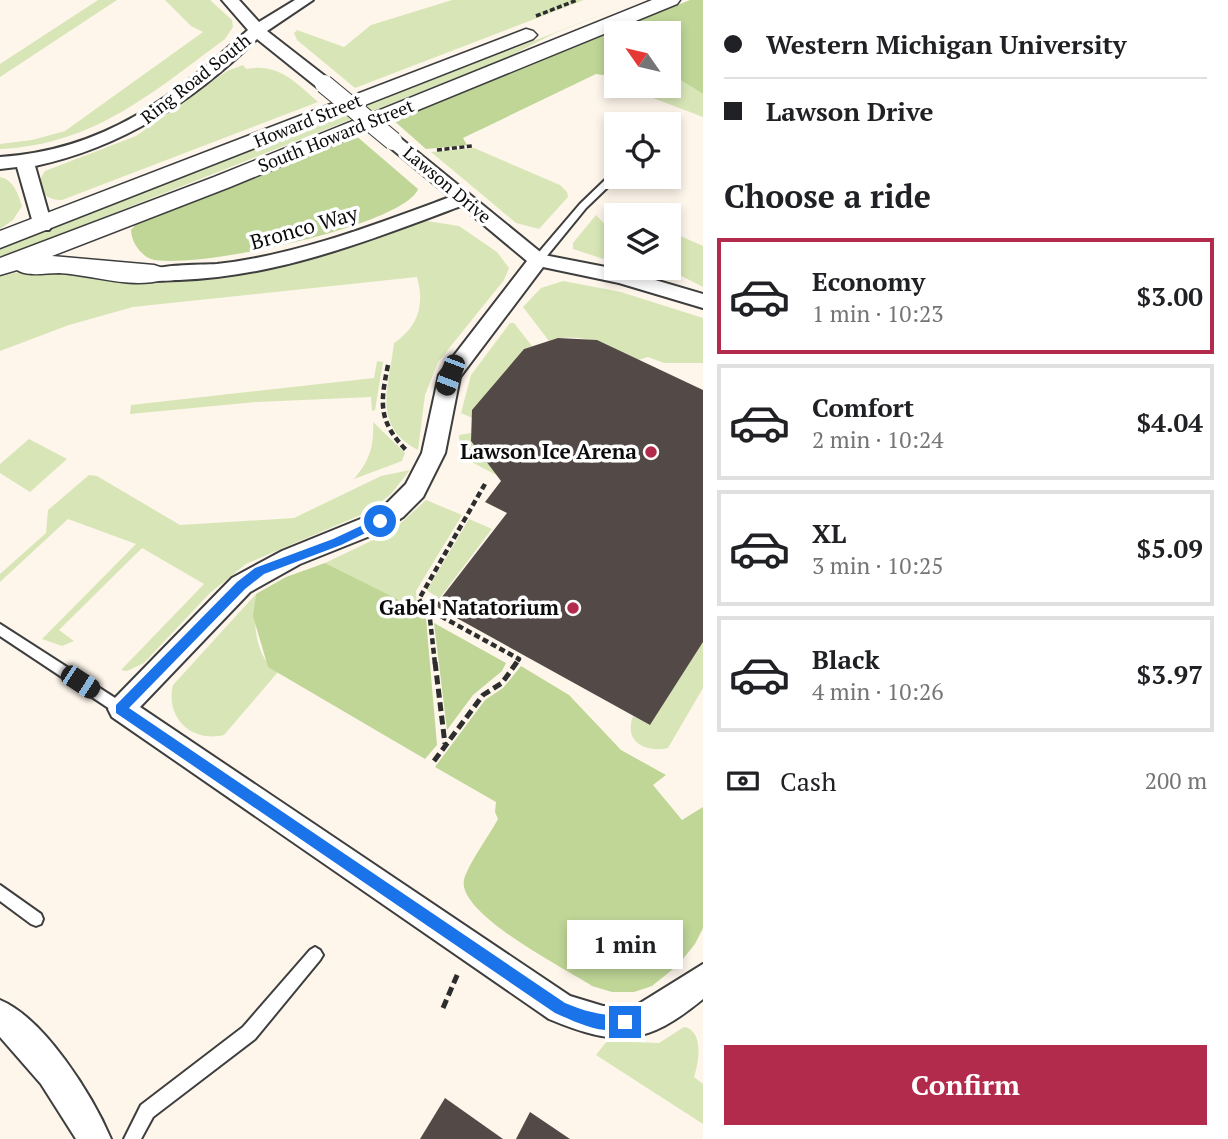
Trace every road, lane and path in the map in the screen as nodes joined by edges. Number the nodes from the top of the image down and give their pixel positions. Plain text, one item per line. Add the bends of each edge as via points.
1 (230, 0) edge
2 (305, 0) edge
3 (615, 0) edge
4 (670, 0) edge
5 (257, 31) junction
6 (472, 146) dead end
7 (425, 151) dead end
8 (0, 163) edge
9 (25, 163) junction
10 (604, 186) edge
11 (461, 199) junction
12 (123, 220) junction
13 (42, 226) junction
14 (0, 240) edge
15 (538, 260) junction
16 (0, 270) edge
17 (154, 274) junction
18 (703, 301) edge
19 (388, 365) dead end
20 (399, 443) dead end
21 (485, 484) dead end
22 (429, 610) junction
23 (0, 629) edge
24 (121, 709) junction
25 (445, 746) junction
26 (434, 761) dead end
27 (0, 892) edge
28 (36, 919) dead end
29 (316, 955) dead end
30 (465, 964) dead end
31 (703, 979) edge
32 (443, 1008) dead end
33 (0, 1016) edge
34 (94, 1139) edge
35 (132, 1139) edge

1 - 5 street, Lawson Drive
2 - 5 street, Ring Road South
3 - 13 street, Howard Street
4 - 12 street, South Howard Street
5 - 9 street, Ring Road South via 228,58 131,129 99,143
5 - 11 street, Lawson Drive, bridge
6 - 7 path
8 - 9 street, Ring Road South
9 - 13 street
10 - 15 lane
11 - 15 street, Lawson Drive
11 - 17 street, Bronco Way via 277,261 209,274
12 - 16 street, South Howard Street
12 - 17 street via 122,251 129,261
13 - 14 street, Howard Street
15 - 18 street, Lawson Drive via 621,277
15 - 24 street via 450,375 431,462 412,494 380,521 260,571 241,585
16 - 17 street via 56,264
19 - 20 path via 380,412
21 - 22 path via 421,591 419,599
22 - 25 path
22 - 25 path via 519,659 502,683 482,695
23 - 24 lane
24 - 31 street via 560,1008 608,1023 643,1021 667,1009
25 - 26 path
27 - 28 lane
29 - 35 lane via 249,1033 147,1111
30 - 32 path via 451,984
33 - 34 street via 27,1039 58,1077

